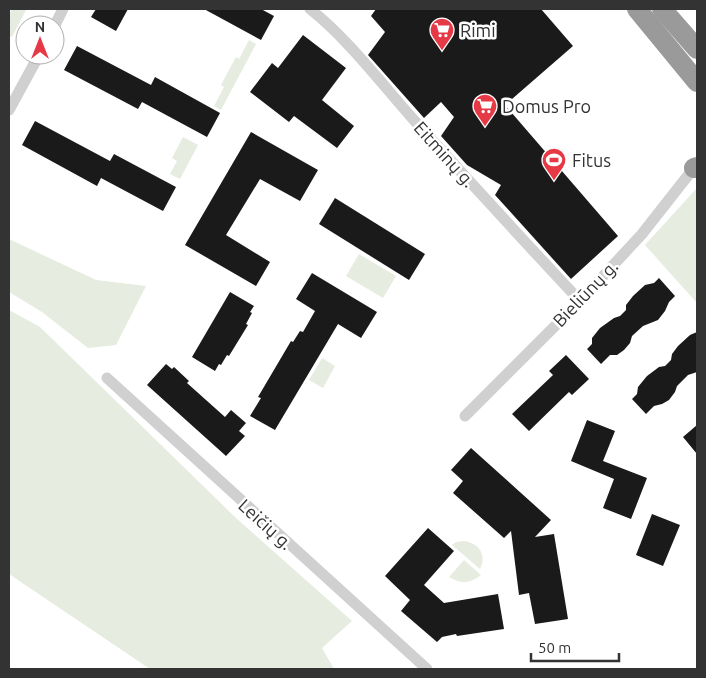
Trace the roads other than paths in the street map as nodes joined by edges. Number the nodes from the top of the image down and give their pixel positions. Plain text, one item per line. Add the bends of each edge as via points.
1 (310, 9) edge
2 (637, 9) edge
3 (662, 9) edge
4 (697, 49) edge
5 (34, 65) edge
6 (697, 82) edge
7 (9, 110) edge
8 (696, 166) edge
9 (580, 301) junction
10 (107, 378) dead end
11 (465, 416) dead end
12 (427, 669) edge

1 - 9 street, Eitminų g. via 352,50
2 - 6 highway
3 - 4 highway
5 - 7 street
8 - 9 street, Bieliūnų g. via 642,234
9 - 11 street, Bieliūnų g.
10 - 12 street, Leičių g.

